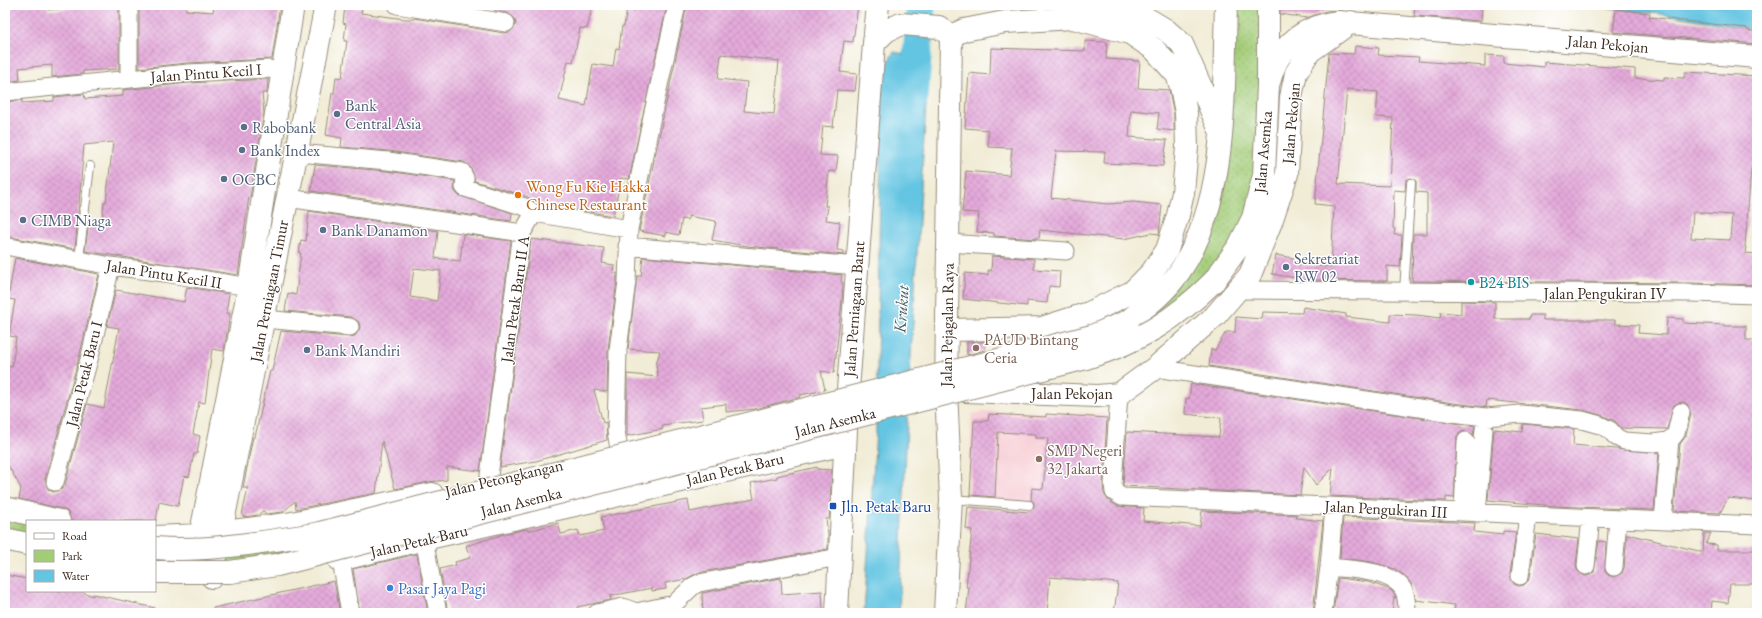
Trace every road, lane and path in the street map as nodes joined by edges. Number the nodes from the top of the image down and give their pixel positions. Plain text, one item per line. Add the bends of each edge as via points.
1 (129, 5) edge
2 (293, 5) edge
3 (326, 5) edge
4 (397, 5) edge
5 (677, 5) edge
6 (878, 5) edge
7 (887, 5) edge
8 (1226, 5) edge
9 (1268, 5) edge
10 (1073, 18) junction
11 (1351, 22) junction
12 (506, 23) dead end
13 (903, 24) junction
14 (945, 32) junction
15 (874, 42) junction
16 (1757, 57) edge
17 (283, 71) junction
18 (129, 79) junction
19 (1268, 85) junction
20 (5, 92) edge
21 (1221, 133) junction
22 (298, 153) junction
23 (90, 166) dead end
24 (1411, 183) dead end
25 (288, 198) junction
26 (534, 213) junction
27 (522, 233) junction
28 (628, 238) junction
29 (948, 243) junction
30 (5, 246) edge
31 (1066, 251) dead end
32 (79, 260) junction
33 (111, 266) junction
34 (857, 266) junction
35 (249, 287) junction
36 (1237, 290) junction
37 (1404, 291) junction
38 (1757, 295) edge
39 (264, 319) junction
40 (350, 328) dead end
41 (1028, 329) junction
42 (947, 330) junction
43 (1155, 368) junction
44 (848, 390) junction
45 (946, 390) junction
46 (1036, 394) junction
47 (1119, 394) junction
48 (1681, 412) dead end
49 (1484, 429) dead end
50 (1670, 439) junction
51 (1466, 441) dead end
52 (845, 444) junction
53 (619, 449) junction
54 (55, 482) dead end
55 (488, 483) junction
56 (951, 499) junction
57 (1029, 505) dead end
58 (1334, 507) junction
59 (5, 508) edge
60 (1470, 513) junction
61 (1528, 515) junction
62 (5, 518) edge
63 (1591, 518) junction
64 (1618, 519) junction
65 (55, 520) edge
66 (1663, 521) junction
67 (26, 524) edge
68 (1757, 526) edge
69 (210, 534) junction
70 (156, 537) edge
71 (5, 539) edge
72 (424, 539) junction
73 (26, 544) edge
74 (156, 548) edge
75 (5, 553) edge
76 (26, 557) edge
77 (839, 557) junction
78 (340, 560) junction
79 (1586, 566) dead end
80 (1614, 567) dead end
81 (1329, 568) junction
82 (156, 572) edge
83 (1520, 576) dead end
84 (156, 577) edge
85 (203, 578) junction
86 (350, 613) edge
87 (438, 613) edge
88 (597, 613) edge
89 (837, 613) edge
90 (945, 613) edge
91 (1322, 613) edge
92 (1407, 613) edge

1 - 18 street, Jalan Pintu Kecil I
2 - 17 street, Jalan Perniagaan Timur
3 - 22 street, Jalan Perniagaan Timur
4 - 12 street
5 - 28 street
6 - 15 street, Jalan Perniagaan Barat
7 - 13 street
8 - 21 street, Jalan Asemka
9 - 19 street, Jalan Asemka
10 - 14 street via 1005,22
10 - 21 street via 1121,13 1140,16 1156,24 1182,44
10 - 41 street via 1130,33 1154,48 1177,75 1186,113 1187,147 1183,193 1167,250 1152,272 1132,292 1089,313 1042,328
11 - 16 street, Jalan Pekojan
11 - 19 street via 1323,24 1297,36 1279,57
11 - 36 street, Jalan Pekojan via 1309,52 1296,73 1291,97 1287,174 1250,275
13 - 14 street
13 - 15 street via 886,31
14 - 29 street, Jalan Pejagalan Raya
15 - 34 street, Jalan Perniagaan Barat
17 - 18 street, Jalan Pintu Kecil I via 226,70
17 - 35 street, Jalan Perniagaan Timur
18 - 20 street, Jalan Pintu Kecil I
19 - 82 street, Jalan Asemka, bridge via 1264,175 1253,218 1239,246 1214,281 1198,297 1169,321 1130,342 1072,362 277,565 230,572
21 - 74 street, Jalan Asemka, bridge via 1205,220 1180,271 1159,297 1128,321 1092,336 316,534 240,546 183,550
22 - 25 street, Jalan Perniagaan Timur
22 - 26 street via 388,161 462,172 465,188 525,207
23 - 32 lane
24 - 37 lane
25 - 27 street
25 - 39 street, Jalan Perniagaan Timur
26 - 27 street, Jalan Petak Baru II A
26 - 28 street
27 - 55 street, Jalan Petak Baru II A
28 - 34 street
28 - 53 street via 627,281 618,350 616,431
29 - 31 street
29 - 42 street, Jalan Pejagalan Raya
30 - 32 street, Jalan Pintu Kecil II
32 - 33 street, Jalan Pintu Kecil II
33 - 35 street, Jalan Pintu Kecil II
33 - 54 street, Jalan Petak Baru I via 90,356
34 - 44 street, Jalan Perniagaan Barat
35 - 69 street, Jalan Perniagaan Timur
36 - 37 street, Jalan Pengukiran IV
36 - 43 street, Jalan Pekojan via 1215,316
37 - 38 street, Jalan Pengukiran IV
39 - 40 street
39 - 69 street, Jalan Perniagaan Timur
41 - 42 street
41 - 46 street via 1015,344 1012,364 1020,382
42 - 45 street, Jalan Pejagalan Raya
43 - 47 street, Jalan Pekojan
43 - 50 street via 1452,412 1486,416 1521,414 1582,420 1600,425 1624,441 1653,444
44 - 52 street, Jalan Perniagaan Barat
44 - 53 street, Jalan Petongkangan
45 - 46 street, Jalan Pekojan
45 - 56 street, Jalan Pejagalan Raya
46 - 47 street, Jalan Pekojan
47 - 58 street, Jalan Pengukiran III via 1113,485 1117,495 1128,498
48 - 50 street via 1676,433
49 - 60 street
50 - 66 street
51 - 60 street
52 - 72 street, Jalan Petak Baru
52 - 77 street, Jalan Perniagaan Barat
53 - 55 street, Jalan Petongkangan
55 - 69 street, Jalan Petongkangan via 287,524
56 - 57 lane
56 - 90 street, Jalan Pejagalan Raya
58 - 60 street, Jalan Pengukiran III
58 - 81 street
59 - 65 street
60 - 61 street, Jalan Pengukiran III
61 - 63 street, Jalan Pengukiran III
61 - 83 street
62 - 67 street
63 - 64 street, Jalan Pengukiran III
63 - 79 street
64 - 66 street, Jalan Pengukiran III
64 - 80 street
66 - 68 street, Jalan Pengukiran III
69 - 70 street, Jalan Petongkangan
69 - 85 street, Jalan Perniagaan Timur
71 - 73 street
72 - 78 street, Jalan Petak Baru
72 - 87 street
75 - 76 street
77 - 88 street via 699,583 674,604 636,612 623,607
77 - 89 street, Jalan Perniagaan Barat
78 - 85 street, Jalan Petak Baru via 262,573
78 - 86 street
81 - 91 street
81 - 92 street via 1368,572 1399,583 1404,590
84 - 85 street, Jalan Petak Baru

